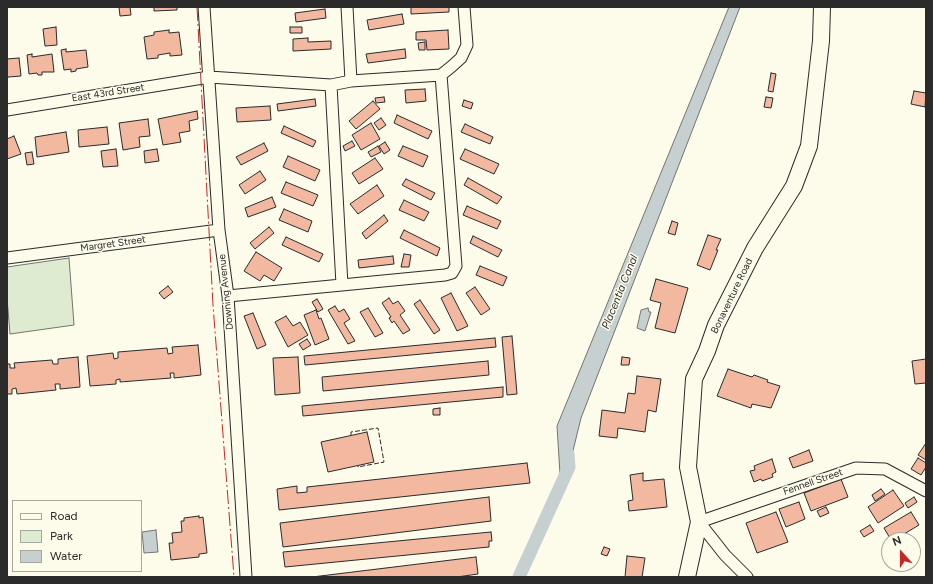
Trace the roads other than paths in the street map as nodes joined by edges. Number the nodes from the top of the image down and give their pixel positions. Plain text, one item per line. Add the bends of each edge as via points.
1 (204, 7) edge
2 (347, 7) edge
3 (464, 7) edge
4 (822, 7) edge
5 (441, 75) junction
6 (209, 77) junction
7 (351, 81) junction
8 (331, 84) junction
9 (7, 110) edge
10 (219, 230) junction
11 (7, 258) edge
12 (342, 285) junction
13 (228, 296) junction
14 (926, 491) edge
15 (699, 522) junction
16 (246, 577) edge
17 (687, 577) edge
18 (747, 577) edge

1 - 6 street, Downing Avenue
2 - 7 street
3 - 5 street via 467,45 461,58
4 - 15 street, Bonaventure Road via 821,42 809,146 794,186 755,248 716,325 694,379 688,467
5 - 7 street, East 43rd Street
5 - 12 street via 456,266 452,273 445,275
6 - 8 street, East 43rd Street
6 - 9 street, East 43rd Street
6 - 10 street, Downing Avenue
7 - 8 street, East 43rd Street
8 - 12 street
10 - 11 street, Margret Street
10 - 13 street, Downing Avenue
12 - 13 street
13 - 16 street, Downing Avenue
14 - 15 street, Fennell Street via 885,469 856,468
15 - 17 street
15 - 18 street, Bonaventure Road via 725,555

